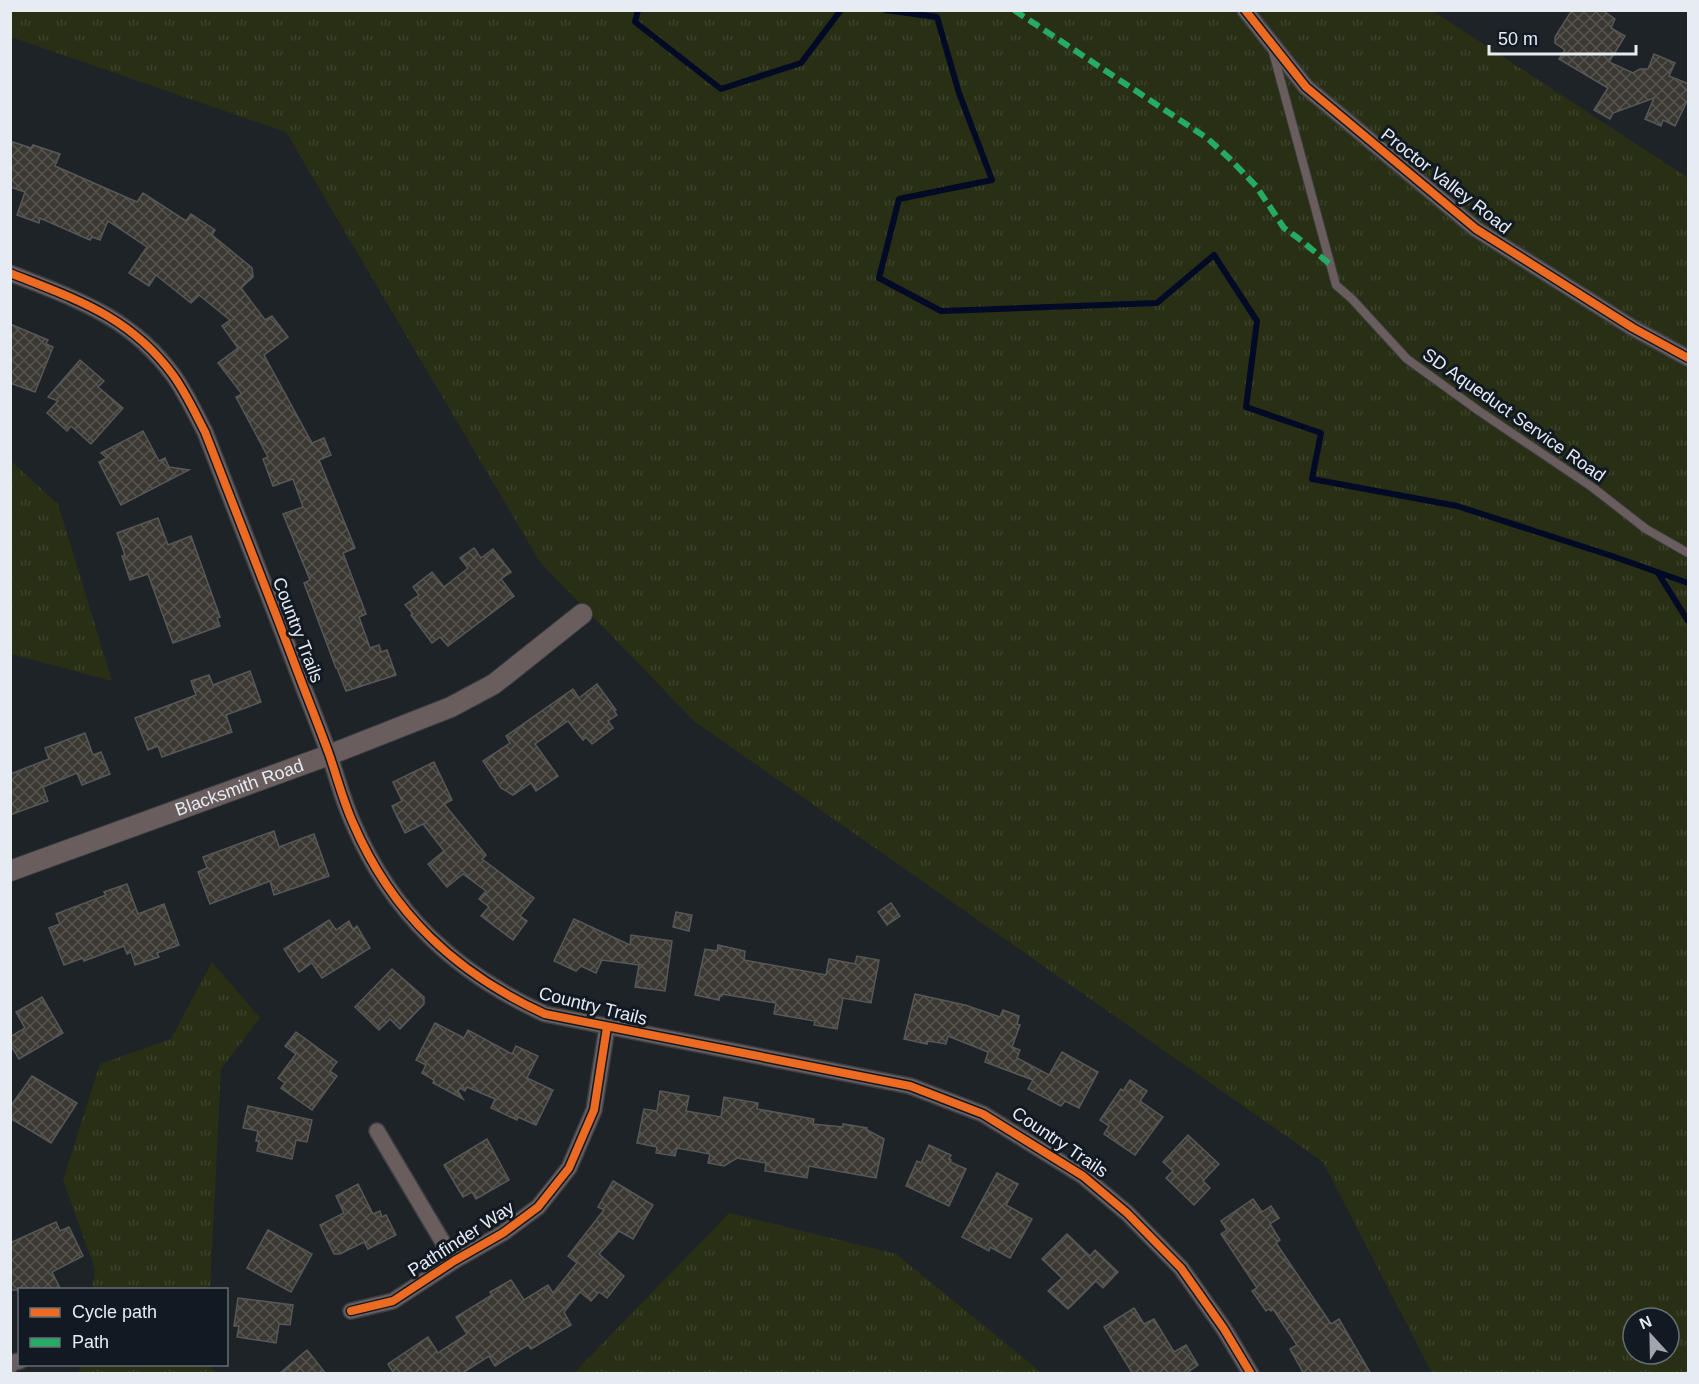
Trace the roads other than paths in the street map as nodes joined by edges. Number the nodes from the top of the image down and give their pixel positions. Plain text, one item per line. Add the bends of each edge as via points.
1 (1245, 10) edge
2 (1270, 42) junction
3 (10, 273) edge
4 (1689, 358) edge
5 (1689, 553) edge
6 (582, 614) dead end
7 (329, 755) junction
8 (10, 871) edge
9 (607, 1027) junction
10 (377, 1131) dead end
11 (454, 1262) junction
12 (351, 1311) dead end
13 (1251, 1374) edge

1 - 2 street, Proctor Valley Road
2 - 4 street, Proctor Valley Road via 1306,87 1476,229 1633,328
2 - 5 lane, SD Aqueduct Service Road via 1336,285 1407,358 1646,529
3 - 7 street, Country Trails via 113,318 149,347 174,377 205,432
6 - 7 street, Blacksmith Road via 494,684 451,707
7 - 8 street, Blacksmith Road
7 - 9 street, Country Trails via 352,822 375,868 419,927 473,974 517,1001 545,1014
9 - 11 street, Pathfinder Way via 594,1110 569,1168 538,1207
9 - 13 street, Country Trails via 910,1086 983,1114 1083,1176 1127,1214 1181,1268
10 - 11 street
11 - 12 street, Pathfinder Way via 393,1301

